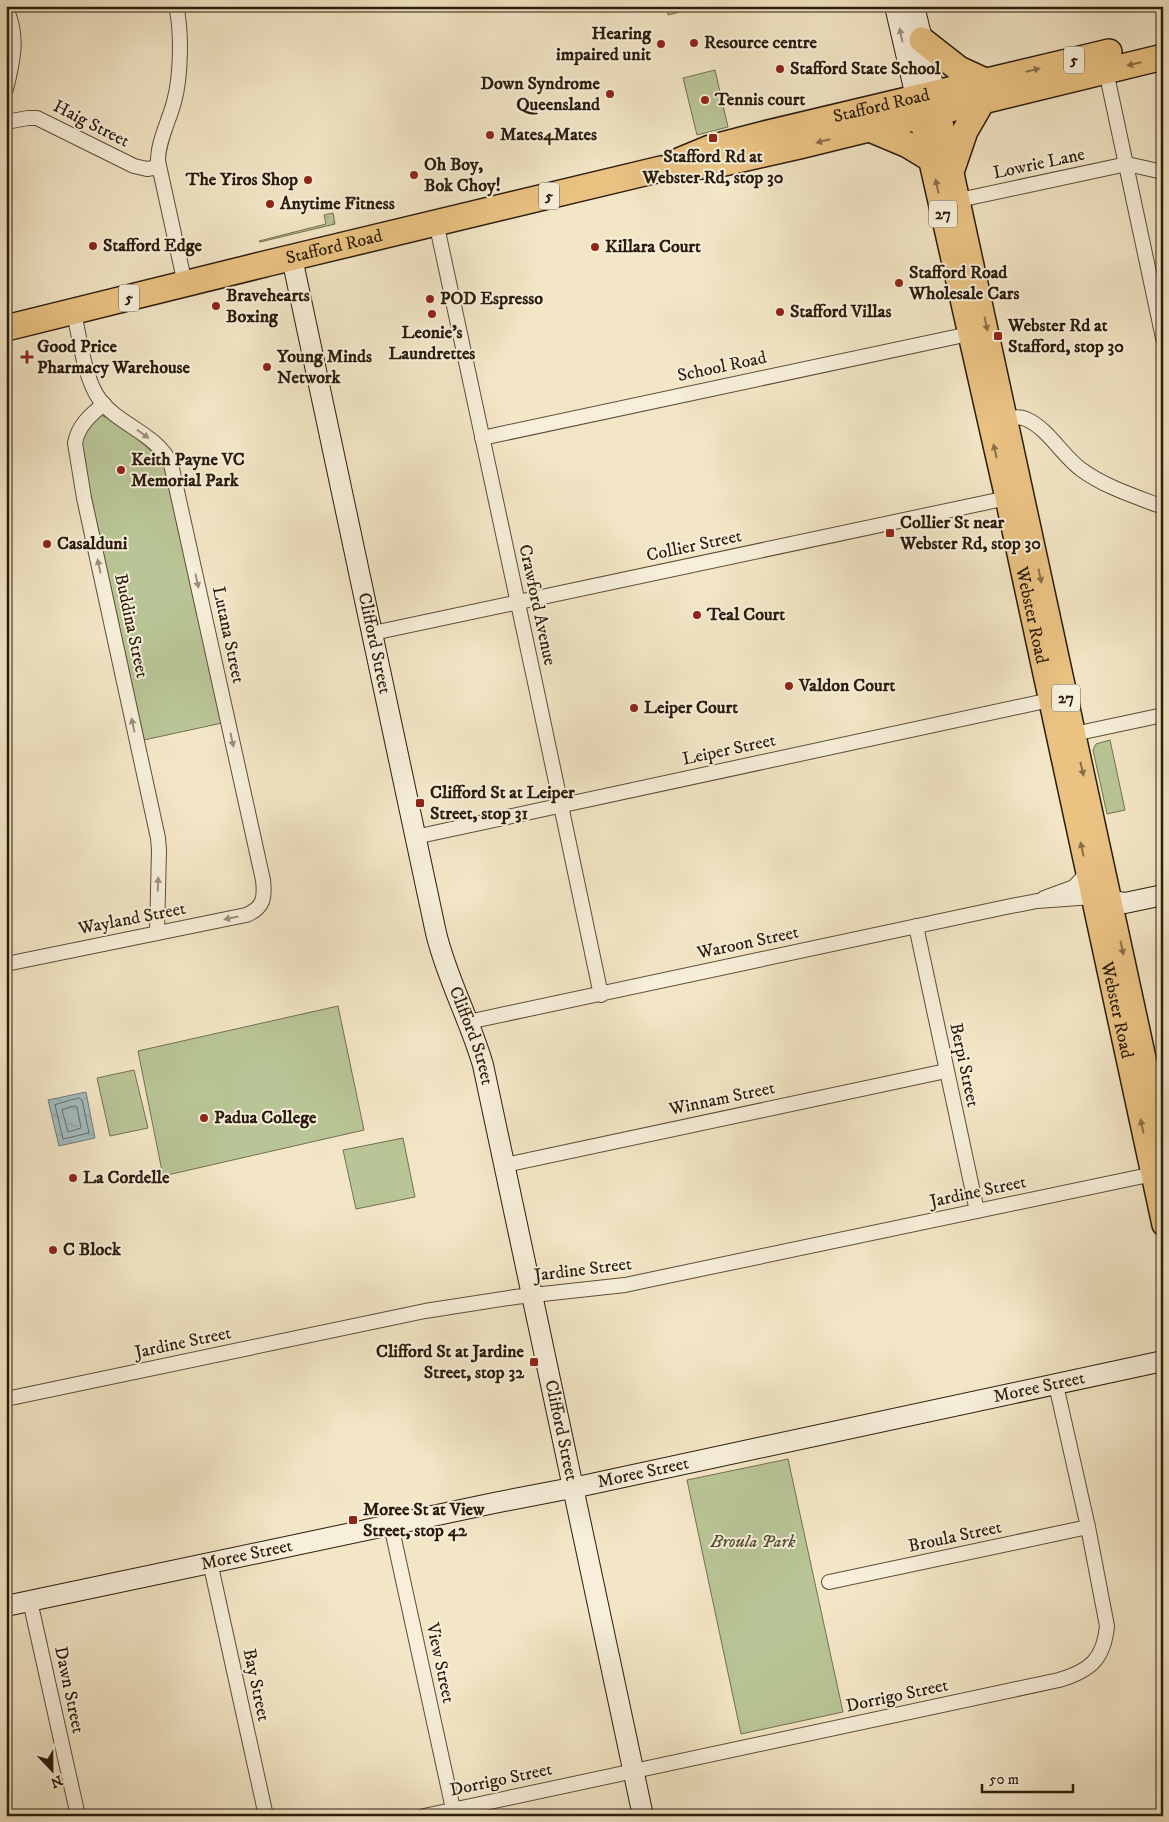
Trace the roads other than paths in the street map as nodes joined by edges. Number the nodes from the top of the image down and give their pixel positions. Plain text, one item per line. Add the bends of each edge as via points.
1 (176, 6) edge
2 (895, 6) edge
3 (914, 6) edge
4 (6, 9) edge
5 (922, 40) junction
6 (1163, 40) edge
7 (1163, 57) edge
8 (1106, 71) junction
9 (6, 89) edge
10 (984, 90) junction
11 (928, 104) junction
12 (6, 122) edge
13 (870, 129) junction
14 (942, 164) junction
15 (1127, 164) junction
16 (159, 167) junction
17 (661, 169) junction
18 (1163, 172) edge
19 (959, 200) junction
20 (436, 222) junction
21 (292, 258) junction
22 (185, 284) junction
23 (74, 312) junction
24 (6, 328) edge
25 (969, 334) junction
26 (1163, 338) edge
27 (104, 404) junction
28 (998, 421) junction
29 (482, 438) junction
30 (1015, 496) junction
31 (1163, 508) edge
32 (518, 603) junction
33 (372, 633) junction
34 (1050, 700) junction
35 (1163, 715) edge
36 (1074, 734) junction
37 (561, 806) junction
38 (415, 837) junction
39 (1087, 873) junction
40 (1163, 895) edge
41 (1102, 899) junction
42 (1036, 901) junction
43 (262, 904) joint
44 (916, 926) junction
45 (157, 933) junction
46 (6, 964) edge
47 (601, 995) junction
48 (468, 1022) junction
49 (946, 1071) junction
50 (1163, 1141) edge
51 (505, 1165) junction
52 (1157, 1173) edge
53 (977, 1211) junction
54 (1163, 1226) edge
55 (532, 1296) junction
56 (1163, 1361) edge
57 (1056, 1385) junction
58 (6, 1399) edge
59 (573, 1488) junction
60 (390, 1525) junction
61 (1088, 1528) junction
62 (210, 1562) junction
63 (829, 1582) dead end
64 (30, 1600) junction
65 (6, 1606) edge
66 (634, 1771) junction
67 (453, 1810) junction
68 (78, 1816) edge
69 (266, 1816) edge
70 (424, 1816) edge
71 (643, 1816) edge

1 - 16 street via 180,35 176,90 159,149
11 -> 2 street, Webster Road
3 - 5 street, Webster Road
4 - 9 street via 15,48
5 - 10 highway
5 - 11 street, Webster Road
10 -> 6 highway, Stafford Road / 5
7 -> 8 highway, Stafford Road / 5
8 - 10 highway, Stafford Road / 5
8 - 15 street
10 - 11 highway, Stafford Road / 5
10 - 14 highway via 965,132
11 - 13 highway, Stafford Road / 5
11 - 14 main road, Webster Road / 27
11 - 17 highway, Stafford Road / 5 via 710,148
12 - 16 street, Haig Street via 37,118 134,166
13 - 14 highway
13 -> 17 highway, Stafford Road / 5 via 715,165
14 - 19 main road, Webster Road / 27
25 -> 14 main road, Webster Road / 27
15 - 18 street
15 - 19 street, Lowrie Lane
15 - 26 street
16 - 22 street
17 - 20 highway, Stafford Road / 5
19 -> 28 main road, Webster Road / 27
20 - 21 highway, Stafford Road / 5
20 - 29 street, Crawford Avenue
21 - 22 highway, Stafford Road / 5
21 - 33 street, Clifford Street
22 - 23 highway, Stafford Road / 5
23 - 24 highway, Stafford Road / 5
23 - 27 street via 89,379
25 - 28 main road, Webster Road / 27
25 - 29 street, School Road
27 -> 43 street, Lutana Street via 158,444 171,464 263,880
45 -> 27 street, Buddina Street via 158,838 75,443 85,420
28 - 30 main road, Webster Road / 27
28 - 31 street via 1018,417 1028,420 1083,471
29 - 32 street, Crawford Avenue
30 - 32 street, Collier Street
30 - 34 main road, Webster Road / 27
30 -> 36 main road, Webster Road / 27
32 - 33 street, Collier Street
32 - 37 street, Crawford Avenue
33 - 38 street, Clifford Street
34 - 37 street, Leiper Street
39 -> 34 main road, Webster Road / 27
35 - 36 street
36 -> 41 main road, Webster Road / 27
37 - 38 street, Leiper Street
37 - 47 street, Crawford Avenue
38 - 48 street, Clifford Street via 442,957
39 - 41 main road, Webster Road / 27
39 - 42 street, Waroon Street via 1074,887
40 - 41 street via 1129,902
41 - 42 street, Waroon Street
41 -> 50 main road, Webster Road / 27
52 -> 41 main road, Webster Road / 27
42 - 44 street, Waroon Street
43 -> 45 street, Wayland Street via 246,915
44 - 47 street, Waroon Street
44 - 49 street, Berpi Street
45 - 46 street, Wayland Street
47 - 48 street, Waroon Street
48 - 51 street, Clifford Street via 483,1065
49 - 51 street, Winnam Street
49 - 53 street, Berpi Street
51 - 55 street, Clifford Street
52 - 53 street, Jardine Street
52 - 54 main road, Webster Road / 27
53 - 55 street, Jardine Street via 642,1282
55 - 58 street, Jardine Street via 377,1320
55 - 59 street, Clifford Street
56 - 57 street, Moree Street
57 - 59 street, Moree Street
57 - 61 street, Dorrigo Street
59 - 60 street, Moree Street
59 - 66 street, Clifford Street
60 - 62 street, Moree Street
60 - 67 street, View Street
61 - 63 street, Broula Street
61 - 66 street, Dorrigo Street via 1106,1640 1102,1651 1085,1670 1059,1680
62 - 64 street, Moree Street
62 - 69 street, Bay Street
64 - 65 street, Moree Street
64 - 68 street, Dawn Street
66 - 67 street, Dorrigo Street
66 - 71 street, Clifford Street
67 - 70 street, Dorrigo Street

